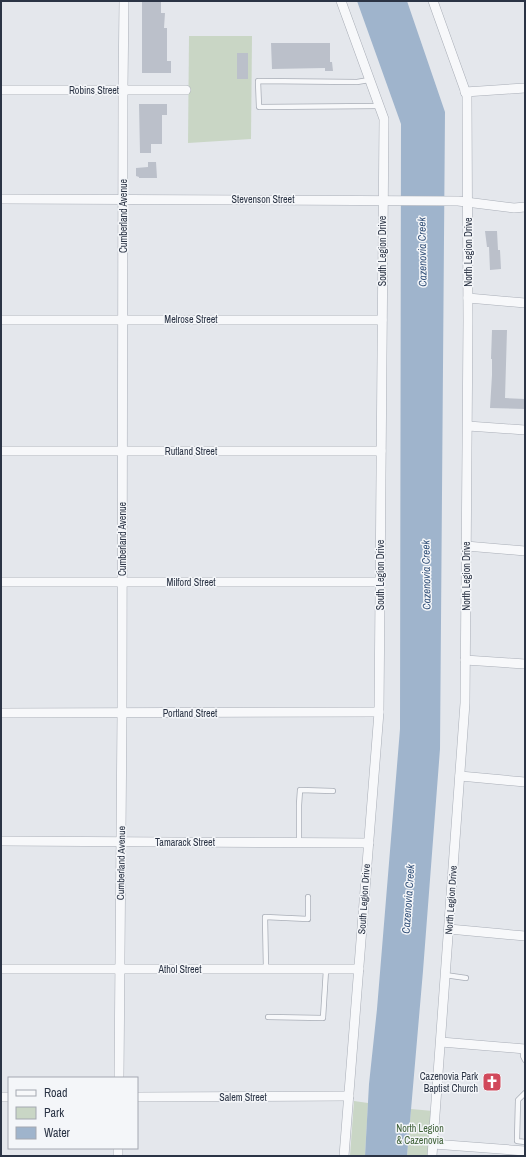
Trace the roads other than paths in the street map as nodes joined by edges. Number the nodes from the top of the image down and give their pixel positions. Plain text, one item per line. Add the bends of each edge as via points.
1 (124, 1) edge
2 (340, 1) edge
3 (433, 1) edge
4 (369, 80) junction
5 (525, 88) edge
6 (123, 89) junction
7 (1, 90) edge
8 (186, 90) dead end
9 (465, 92) junction
10 (379, 106) junction
11 (1, 199) edge
12 (123, 199) junction
13 (386, 200) junction
14 (468, 201) junction
15 (525, 207) edge
16 (468, 298) junction
17 (525, 303) edge
18 (1, 320) edge
19 (123, 320) junction
20 (382, 320) junction
21 (468, 426) junction
22 (525, 430) edge
23 (1, 451) edge
24 (123, 451) junction
25 (381, 451) junction
26 (466, 546) junction
27 (525, 551) edge
28 (1, 582) edge
29 (122, 582) junction
30 (380, 582) junction
31 (465, 660) junction
32 (525, 664) edge
33 (379, 712) junction
34 (1, 713) edge
35 (122, 713) junction
36 (460, 776) junction
37 (525, 782) edge
38 (333, 791) dead end
39 (1, 841) edge
40 (121, 842) junction
41 (299, 843) junction
42 (369, 843) junction
43 (308, 897) dead end
44 (449, 929) junction
45 (525, 936) edge
46 (1, 969) edge
47 (120, 969) junction
48 (266, 969) junction
49 (359, 969) junction
50 (326, 970) junction
51 (446, 975) junction
52 (466, 978) dead end
53 (268, 1017) dead end
54 (441, 1042) junction
55 (524, 1049) edge
56 (525, 1060) edge
57 (119, 1077) edge
58 (525, 1093) edge
59 (349, 1096) junction
60 (138, 1097) edge
61 (525, 1142) edge
62 (433, 1144) junction
63 (525, 1151) edge
64 (344, 1156) edge
65 (432, 1156) edge

1 - 6 street, Cumberland Avenue
2 - 4 street, South Legion Drive
3 - 9 street, North Legion Drive
4 - 10 street, South Legion Drive
4 - 10 lane via 258,81 259,107
5 - 9 street
6 - 7 street, Robins Street
6 - 8 street, Robins Street
6 - 12 street, Cumberland Avenue
9 - 14 street, North Legion Drive
10 - 13 street, South Legion Drive via 384,119
11 - 12 street, Stevenson Street
12 - 13 street, Stevenson Street
12 - 19 street, Cumberland Avenue
13 - 14 street, Stevenson Street
13 - 20 street, South Legion Drive
14 - 15 street, Stevenson Street via 514,208
14 - 16 street, North Legion Drive
16 - 17 street
16 - 21 street, North Legion Drive
18 - 19 street, Melrose Street
19 - 20 street, Melrose Street
19 - 24 street, Cumberland Avenue
20 - 25 street, South Legion Drive
21 - 22 street
21 - 26 street, North Legion Drive
23 - 24 street, Rutland Street
24 - 25 street, Rutland Street
24 - 29 street, Cumberland Avenue
25 - 30 street, South Legion Drive
26 - 27 street
26 - 31 street, North Legion Drive
28 - 29 street, Milford Street
29 - 30 street, Milford Street
29 - 35 street, Cumberland Avenue
30 - 33 street, South Legion Drive
31 - 32 street
31 - 36 street, North Legion Drive
33 - 35 street, Portland Street
33 - 42 street, South Legion Drive
34 - 35 street, Portland Street
35 - 40 street, Cumberland Avenue
36 - 37 street
36 - 44 street, North Legion Drive
38 - 41 lane via 300,790
39 - 40 street, Tamarack Street
40 - 41 street, Tamarack Street
40 - 47 street, Cumberland Avenue
41 - 42 street, Tamarack Street
42 - 49 street, South Legion Drive
43 - 48 lane via 308,918 265,917
44 - 45 street
44 - 51 street, North Legion Drive
46 - 47 street, Athol Street
47 - 48 street, Athol Street
47 - 57 street, Cumberland Avenue
48 - 50 street, Athol Street
49 - 50 street, Athol Street
49 - 59 street, South Legion Drive
50 - 53 lane via 323,1018
51 - 52 lane
51 - 54 street, North Legion Drive
54 - 55 street
54 - 62 street, North Legion Drive
55 - 56 lane
58 - 61 lane via 518,1100 517,1141
59 - 60 street, Salem Street
59 - 64 street, South Legion Drive
62 - 63 street
62 - 65 street, North Legion Drive

